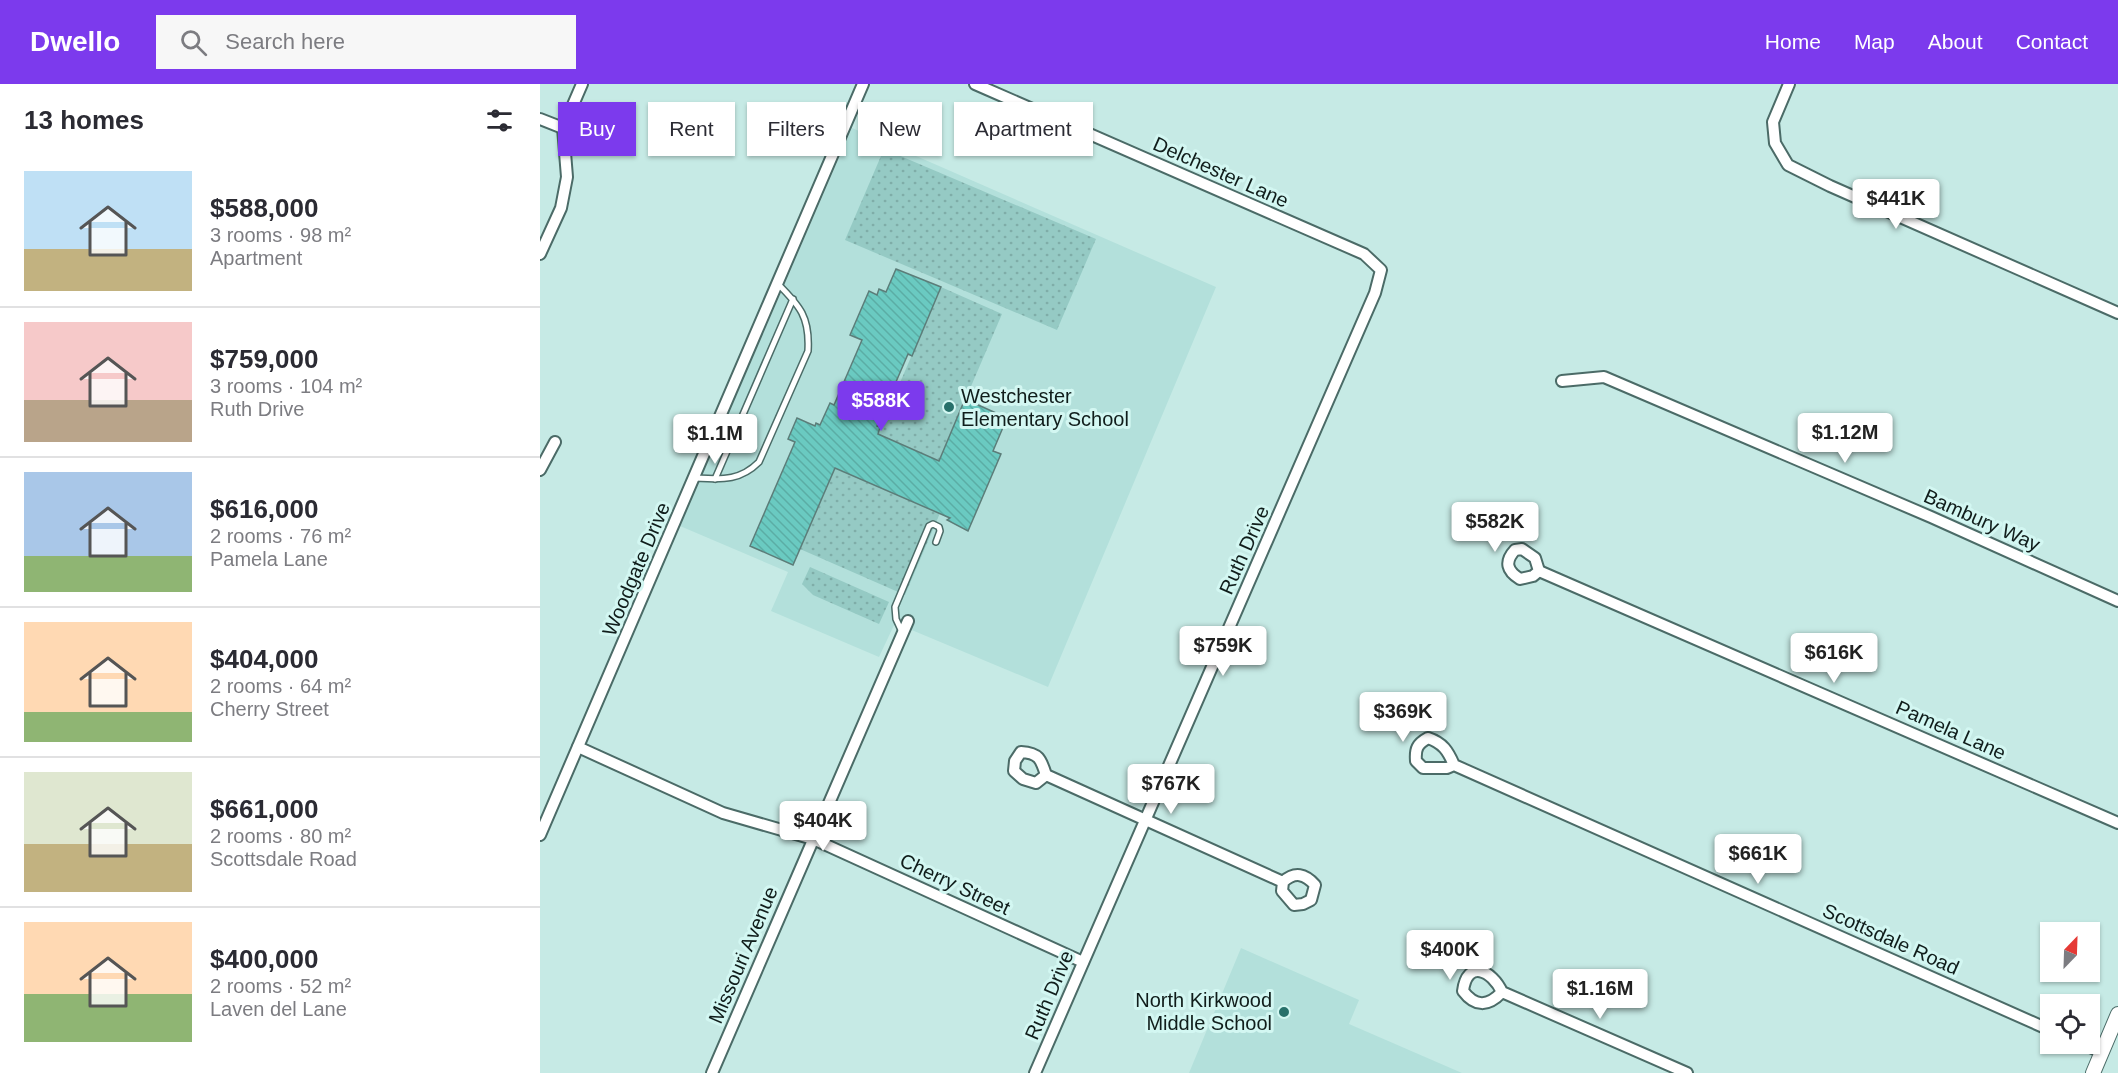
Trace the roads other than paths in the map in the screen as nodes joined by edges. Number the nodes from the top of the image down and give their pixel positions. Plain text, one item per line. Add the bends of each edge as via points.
1 (582, 84) edge
2 (863, 84) edge
3 (975, 84) edge
4 (1789, 84) edge
5 (574, 102) edge
6 (540, 119) edge
7 (558, 126) edge
8 (565, 156) edge
9 (540, 254) edge
10 (1381, 270) joint
11 (777, 283) junction
12 (793, 299) junction
13 (2118, 313) edge
14 (1562, 381) dead end
15 (555, 442) dead end
16 (540, 470) edge
17 (694, 478) junction
18 (715, 479) junction
19 (936, 542) dead end
20 (1539, 571) dead end
21 (2118, 601) edge
22 (908, 621) dead end
23 (902, 634) junction
24 (578, 747) junction
25 (1455, 765) dead end
26 (1046, 775) dead end
27 (1146, 819) junction
28 (2118, 823) edge
29 (540, 836) edge
30 (813, 839) junction
31 (1283, 882) dead end
32 (1083, 962) junction
33 (1502, 992) dead end
34 (2118, 1014) edge
35 (2040, 1026) edge
36 (2102, 1052) joint
37 (712, 1073) edge
38 (1035, 1073) edge
39 (1687, 1073) edge
40 (2093, 1073) edge

1 - 5 street
2 - 11 street, Woodgate Drive
3 - 10 street, Delchester Lane via 1364,254
4 - 13 street via 1773,122 1775,143 1788,165
6 - 7 street
8 - 9 street via 567,177 561,208
10 - 27 street, Ruth Drive via 1375,293
11 - 12 lane
11 - 17 street, Woodgate Drive
12 - 18 lane
12 - 18 lane via 800,306 809,334 807,351 777,421 759,462 749,472
14 - 21 street, Bambury Way via 1604,377
15 - 16 street
17 - 18 lane
17 - 24 street, Woodgate Drive
19 - 23 lane via 940,531 933,524 895,607
20 - 28 street, Pamela Lane
22 - 23 street, Missouri Avenue
23 - 30 street, Missouri Avenue
24 - 29 street, Woodgate Drive
24 - 30 street, Cherry Street via 723,813
25 - 35 street, Scottsdale Road
26 - 27 street
27 - 31 street
27 - 32 street, Ruth Drive
30 - 32 street, Cherry Street
30 - 37 street, Missouri Avenue
32 - 38 street, Ruth Drive
33 - 39 street
34 - 36 street
36 - 40 street

